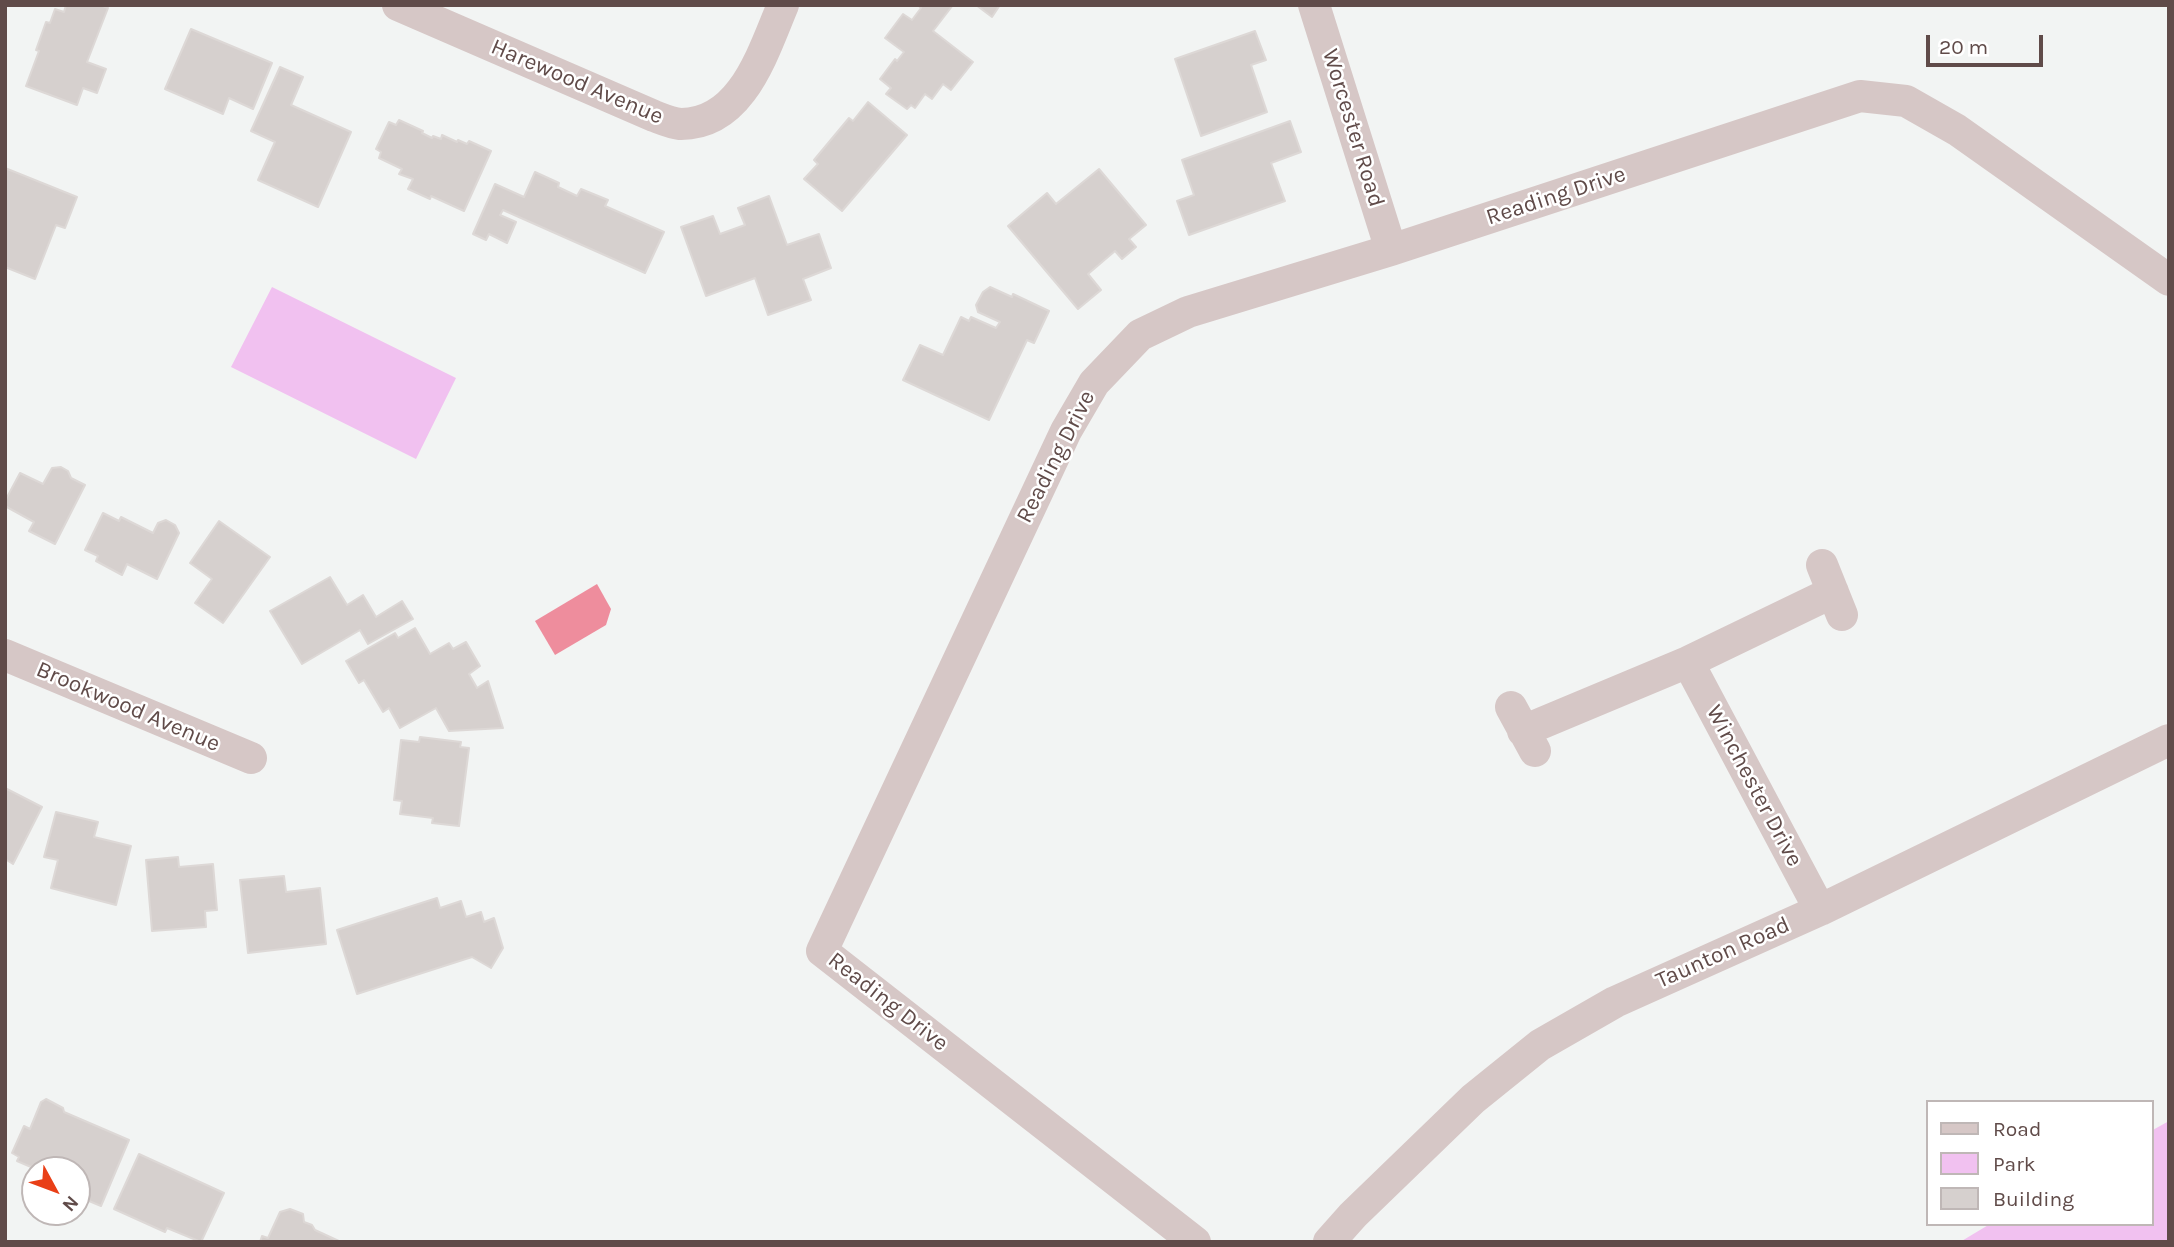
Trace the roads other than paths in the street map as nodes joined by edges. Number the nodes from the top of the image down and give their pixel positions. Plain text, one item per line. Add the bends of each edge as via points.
1 (398, 5) edge
2 (783, 5) edge
3 (1314, 5) edge
4 (1391, 250) junction
5 (2169, 280) edge
6 (1832, 591) dead end
7 (5, 655) edge
8 (1688, 662) junction
9 (1523, 730) dead end
10 (2169, 740) edge
11 (251, 758) dead end
12 (1820, 910) junction
13 (1195, 1242) edge
14 (1329, 1242) edge

1 - 2 street, Harewood Avenue via 677,124 704,121 725,109 750,79
3 - 4 street, Worcester Road
4 - 5 street, Reading Drive via 1860,96 1906,101 1957,130
4 - 13 street, Reading Drive via 1188,312 1140,335 1094,383 1060,443 822,951
6 - 8 street
7 - 11 street, Brookwood Avenue
8 - 9 street
8 - 12 street, Winchester Drive
10 - 12 street, Taunton Road
12 - 14 street, Taunton Road via 1615,1002 1540,1045 1473,1099

